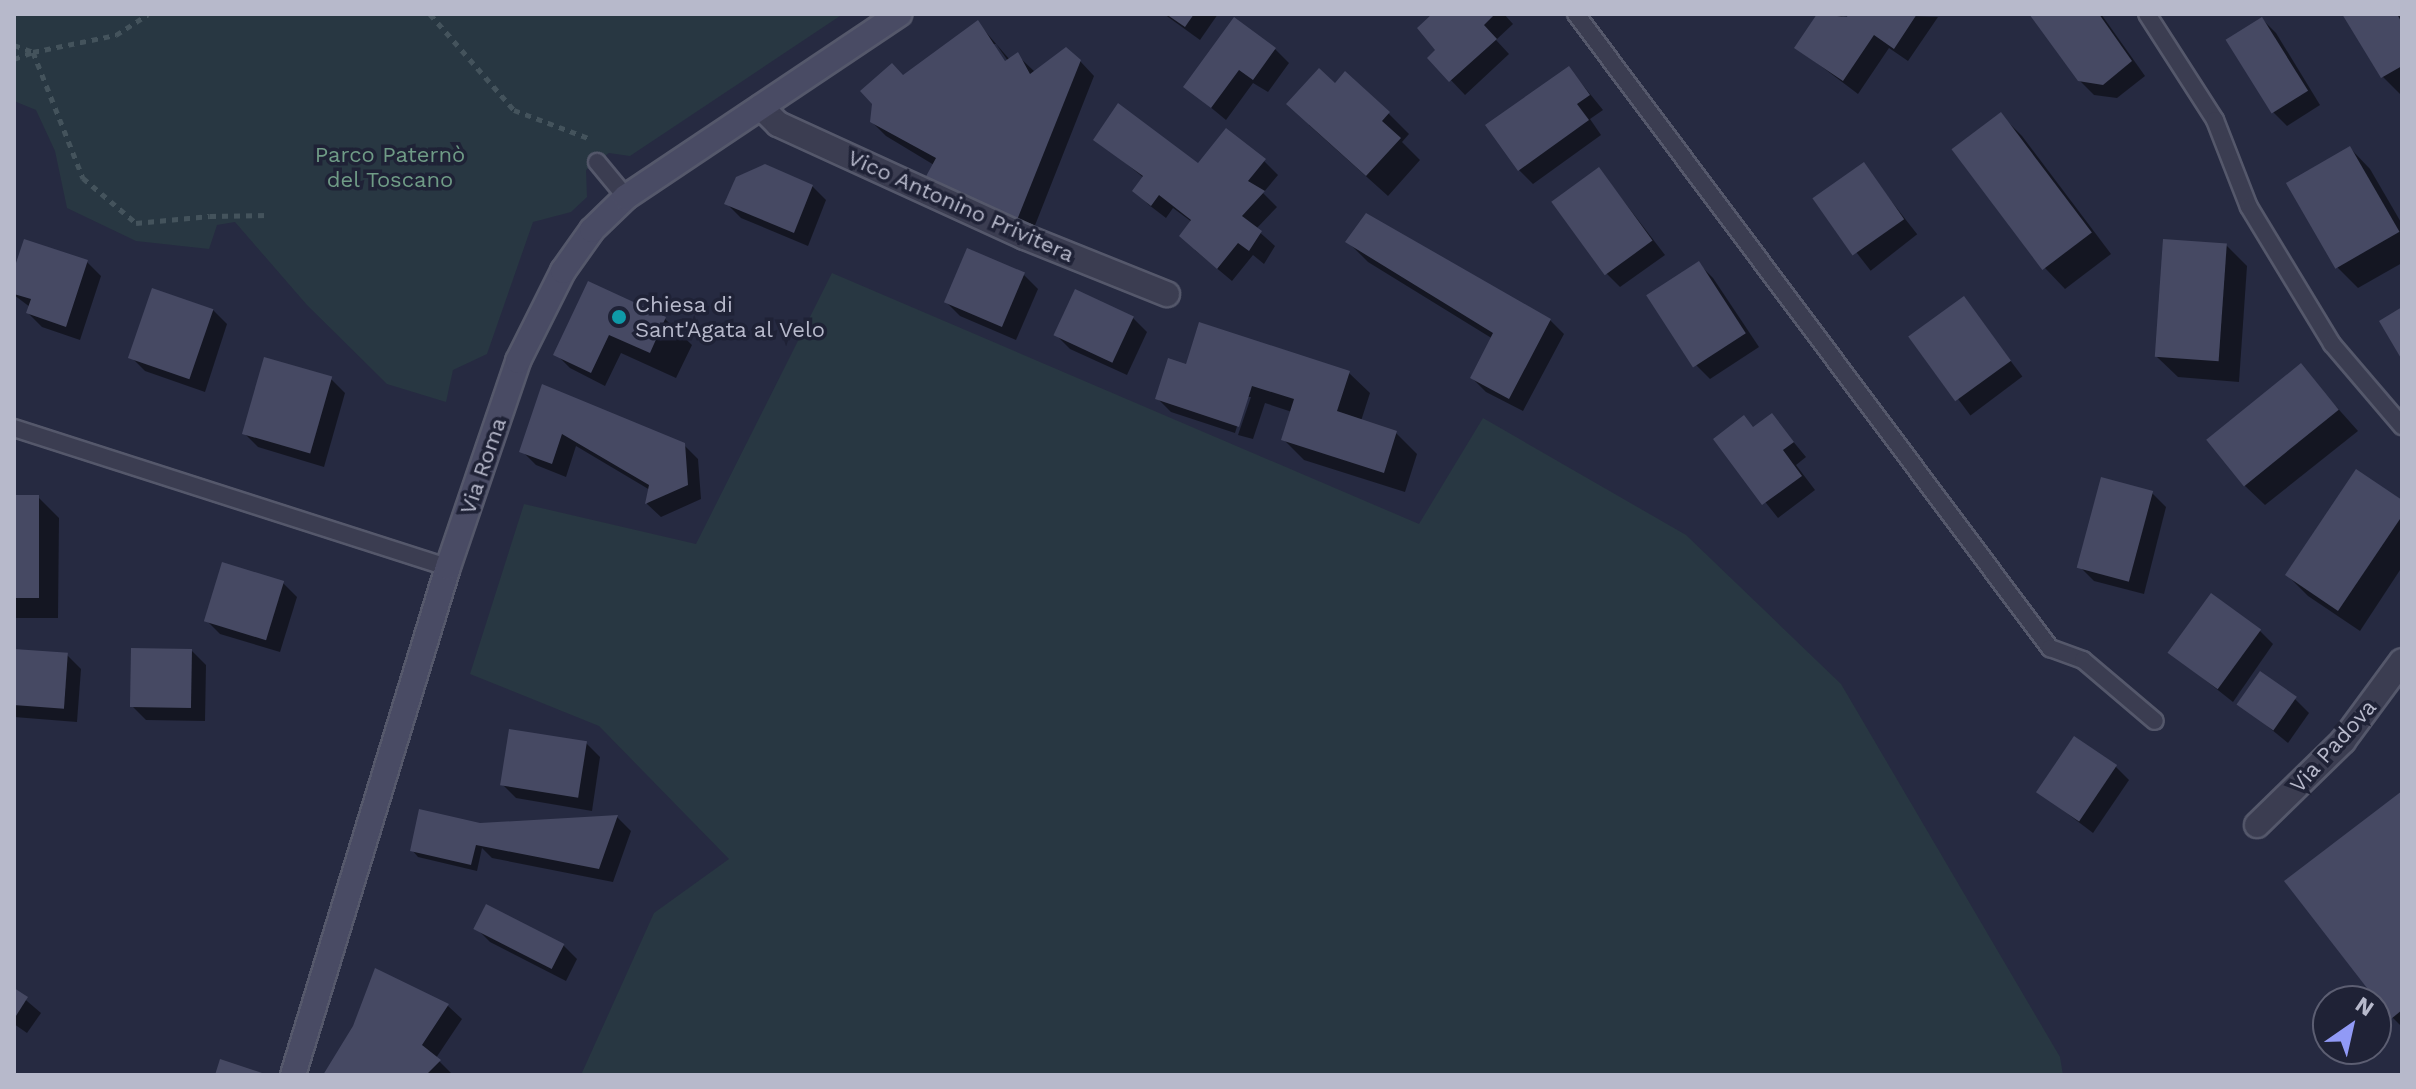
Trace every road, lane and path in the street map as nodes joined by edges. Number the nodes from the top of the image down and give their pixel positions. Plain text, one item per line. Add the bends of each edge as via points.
1 (148, 14) edge
2 (430, 14) edge
3 (899, 14) edge
4 (1576, 14) edge
5 (2147, 14) edge
6 (14, 45) edge
7 (33, 52) junction
8 (14, 59) edge
9 (761, 107) junction
10 (597, 162) joint
11 (626, 197) junction
12 (269, 215) dead end
13 (1167, 294) dead end
14 (2402, 426) edge
15 (14, 428) edge
16 (448, 567) junction
17 (2402, 661) edge
18 (2155, 721) dead end
19 (2257, 825) dead end
20 (293, 1075) edge

1 - 7 path via 116,35
2 - 10 path via 514,110 587,135
3 - 9 main road, Via Roma
4 - 18 lane via 2050,648 2083,660
5 - 14 lane via 2215,120 2249,207 2332,344
6 - 7 path
7 - 8 path
7 - 12 path via 83,178 136,223
9 - 11 main road, Via Roma
9 - 13 street, Vico Antonino Privitera via 778,124 1025,237
10 - 11 lane
11 - 16 main road, Via Roma via 592,230 537,318
15 - 16 lane
16 - 20 main road, Via Roma
17 - 19 street, Via Padova via 2343,741

